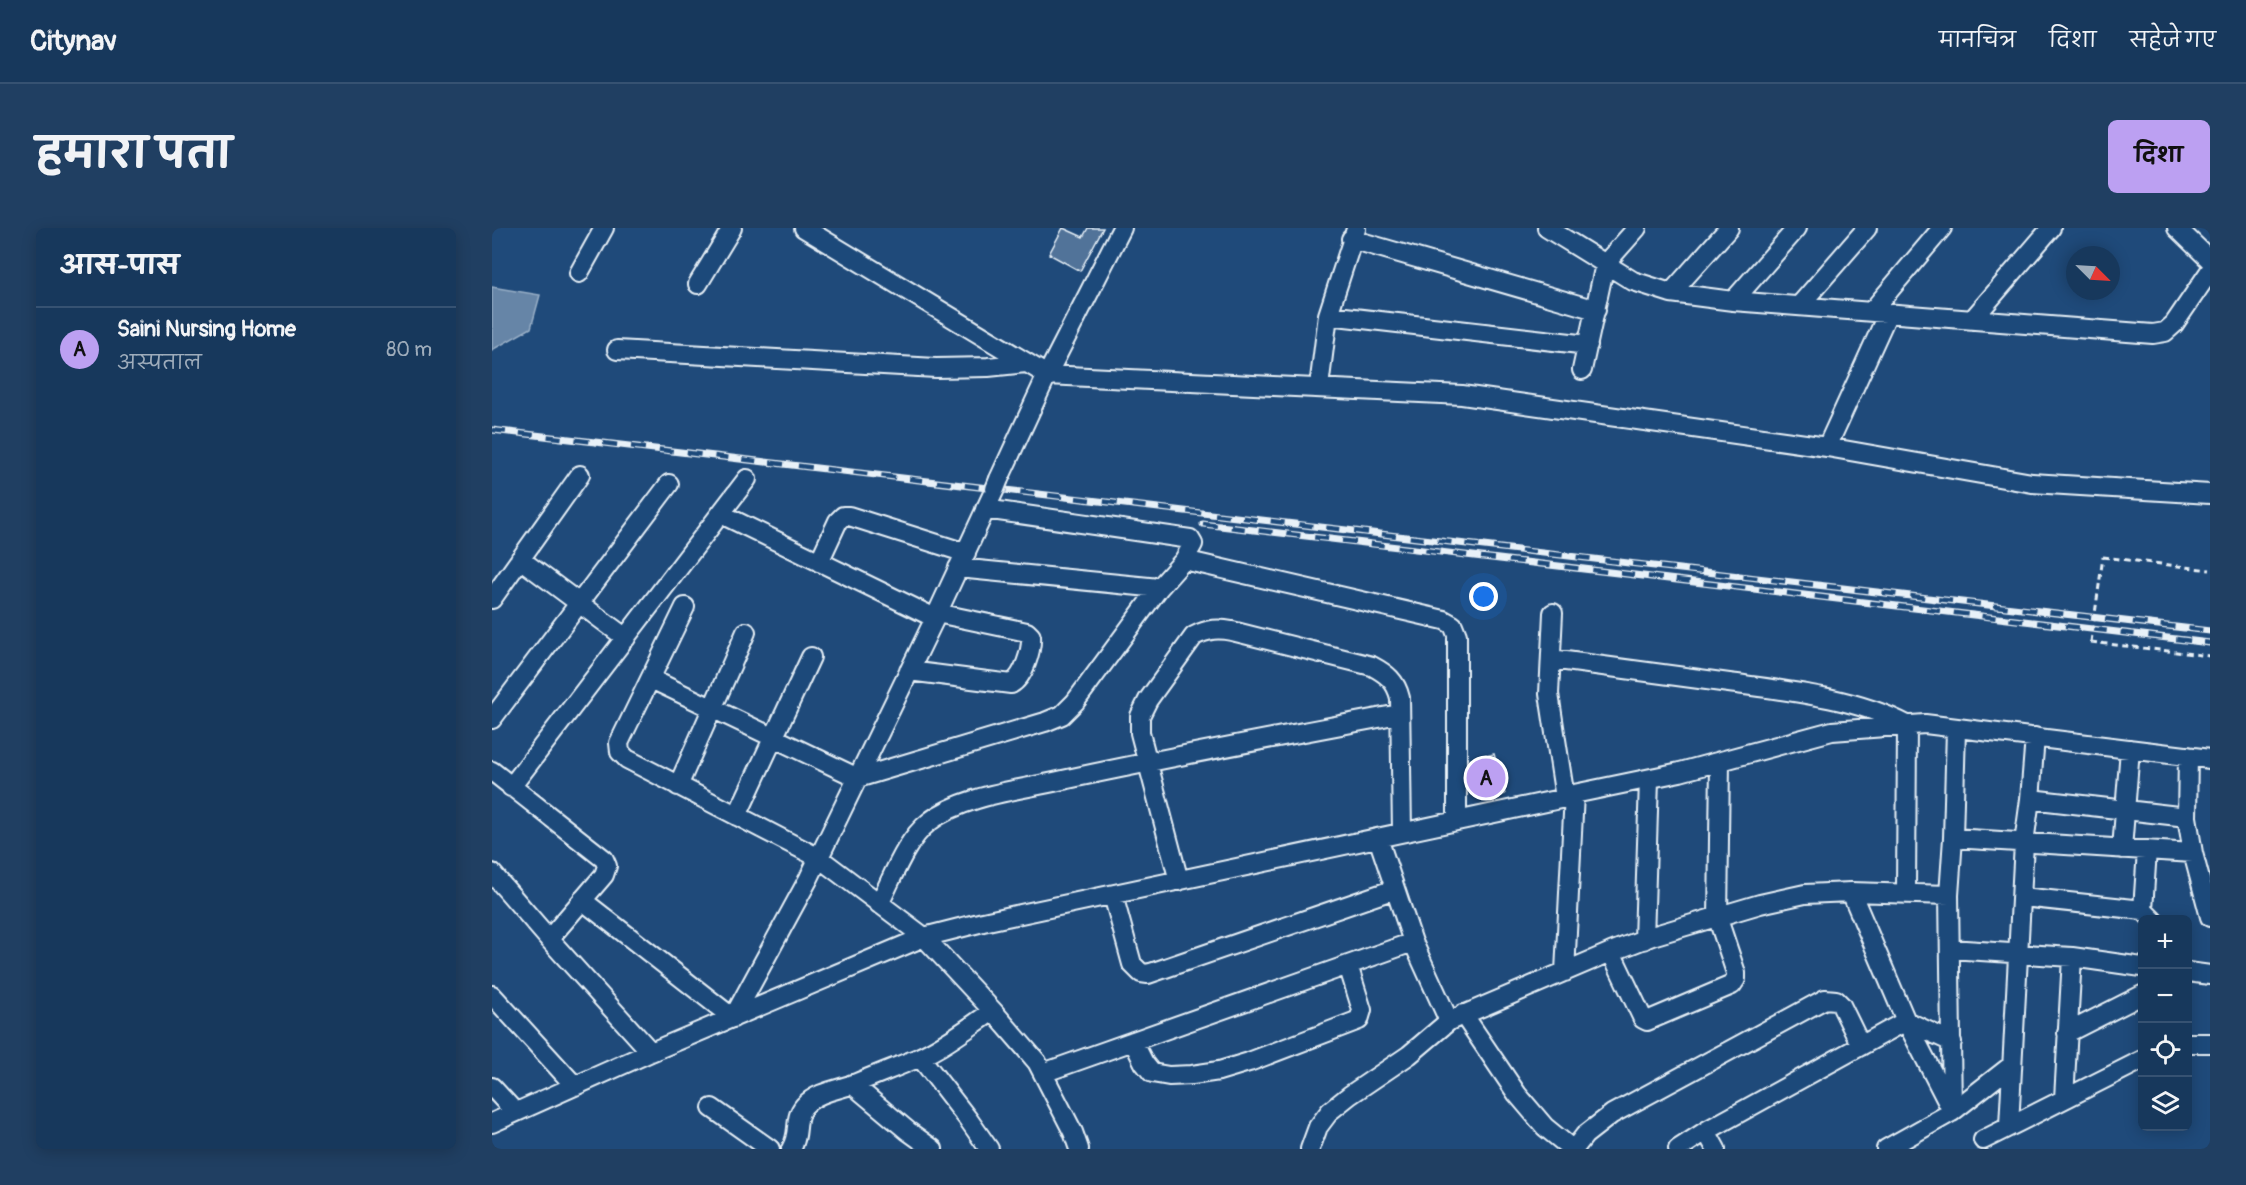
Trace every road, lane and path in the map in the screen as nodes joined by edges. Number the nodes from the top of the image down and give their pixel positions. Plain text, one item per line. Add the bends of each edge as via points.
1 (604, 228) edge
2 (732, 228) edge
3 (804, 228) edge
4 (1122, 228) edge
5 (1547, 228) edge
6 (1637, 228) edge
7 (1729, 228) edge
8 (1797, 228) edge
9 (1867, 228) edge
10 (1942, 228) edge
11 (2051, 228) edge
12 (2177, 228) edge
13 (1354, 233) edge
14 (2210, 260) edge
15 (1605, 264) junction
16 (2210, 271) edge
17 (579, 273) dead end
18 (698, 284) dead end
19 (1671, 293) junction
20 (1733, 301) junction
21 (1799, 306) junction
22 (1596, 310) junction
23 (1879, 313) junction
24 (1328, 315) junction
25 (1972, 320) junction
26 (1588, 345) junction
27 (617, 350) dead end
28 (1026, 363) junction
29 (1582, 370) dead end
30 (1047, 375) junction
31 (1319, 387) junction
32 (1827, 447) junction
33 (580, 475) dead end
34 (747, 479) dead end
35 (669, 484) dead end
36 (2210, 494) edge
37 (986, 508) junction
38 (721, 514) junction
39 (520, 559) junction
40 (962, 560) junction
41 (1184, 560) junction
42 (819, 562) junction
43 (2210, 570) edge
44 (1159, 588) junction
45 (492, 599) edge
46 (580, 603) junction
47 (685, 606) dead end
48 (1553, 613) dead end
49 (936, 615) junction
50 (746, 632) dead end
51 (626, 638) junction
52 (2210, 656) edge
53 (811, 657) dead end
54 (1551, 659) junction
55 (909, 671) junction
56 (651, 679) junction
57 (712, 709) junction
58 (1399, 714) junction
59 (492, 719) edge
60 (1907, 725) junction
61 (1956, 729) junction
62 (2035, 736) junction
63 (773, 738) junction
64 (2130, 749) junction
65 (2188, 756) junction
66 (2210, 759) edge
67 (1720, 761) junction
68 (1148, 762) junction
69 (492, 771) edge
70 (858, 778) junction
71 (1649, 779) junction
72 (678, 786) junction
73 (511, 787) junction
74 (1570, 796) junction
75 (2030, 799) junction
76 (2125, 810) junction
77 (737, 816) junction
78 (2187, 817) junction
79 (1457, 820) junction
80 (1402, 832) junction
81 (1378, 838) junction
82 (1953, 838) junction
83 (2024, 843) junction
84 (2122, 849) junction
85 (2147, 850) junction
86 (2193, 853) junction
87 (819, 858) junction
88 (492, 873) edge
89 (2205, 877) edge
90 (1179, 881) junction
91 (1395, 890) junction
92 (1851, 892) junction
93 (1906, 893) junction
94 (1113, 895) junction
95 (1949, 895) junction
96 (2022, 897) junction
97 (582, 900) junction
98 (879, 904) junction
99 (2148, 914) edge
100 (2210, 917) edge
101 (1718, 919) junction
102 (924, 937) junction
103 (549, 939) junction
104 (1644, 940) junction
105 (1413, 942) junction
106 (1950, 949) junction
107 (1611, 952) junction
108 (2017, 953) junction
109 (2072, 957) junction
110 (1348, 965) junction
111 (2138, 966) edge
112 (1565, 972) junction
113 (2192, 973) edge
114 (2210, 975) edge
115 (492, 995) edge
116 (2138, 997) edge
117 (993, 1011) junction
118 (733, 1018) junction
119 (1456, 1018) junction
120 (1906, 1021) junction
121 (2067, 1033) junction
122 (1133, 1041) junction
123 (1952, 1042) junction
124 (2192, 1043) edge
125 (2210, 1043) edge
126 (1861, 1046) junction
127 (651, 1052) junction
128 (920, 1057) junction
129 (2138, 1062) edge
130 (2012, 1065) junction
131 (1043, 1073) junction
132 (852, 1084) junction
133 (575, 1086) junction
134 (492, 1087) edge
135 (2064, 1099) junction
136 (712, 1108) dead end
137 (515, 1112) junction
138 (1952, 1112) junction
139 (492, 1123) edge
140 (2010, 1126) junction
141 (1706, 1131) junction
142 (1983, 1140) dead end
143 (770, 1149) edge
144 (791, 1149) edge
145 (933, 1149) edge
146 (989, 1149) edge
147 (1079, 1149) edge
148 (1310, 1149) edge
149 (1573, 1149) edge
150 (1678, 1149) edge
151 (1716, 1149) edge
152 (1886, 1149) edge

1 - 17 street
2 - 18 street
3 - 28 street
4 - 30 street
5 - 15 street
6 - 15 street
7 - 19 street
8 - 20 street
9 - 21 street
10 - 23 street
11 - 25 street
12 - 14 street
13 - 22 street
13 - 24 street
15 - 19 street via 1633,281
15 - 22 street
16 - 25 street via 2165,332
19 - 20 street
20 - 21 street
21 - 23 street
22 - 26 street
23 - 25 street
23 - 32 street
24 - 26 street
24 - 31 street
26 - 29 street
27 - 28 street via 936,368
28 - 30 street
30 - 31 street
30 - 37 street, bridge
31 - 32 street via 1462,395
32 - 36 street via 2032,483
33 - 39 street
34 - 38 street
35 - 46 street
37 - 40 street
37 - 41 street via 1190,539 1193,544
38 - 42 street
38 - 51 street
39 - 45 street
39 - 46 street
40 - 42 street via 902,532 843,516
40 - 44 street
40 - 49 street
41 - 44 street
41 - 79 street via 1453,625 1458,635
42 - 49 street
43 - 52 path, bridge via 2103,557 2091,642
44 - 70 street via 1062,715
46 - 51 street
46 - 59 street
47 - 56 street
48 - 54 street
49 - 55 street
49 - 55 street via 1027,632 1032,642 1021,674 1011,684
50 - 57 street
51 - 73 street
53 - 63 street
54 - 60 street via 1780,690 1866,708
54 - 74 street via 1549,694
55 - 70 street
56 - 57 street
56 - 72 street via 620,743 620,752
57 - 63 street
57 - 72 street
58 - 68 street
58 - 68 street via 1398,687 1388,675 1372,666 1219,628 1206,630 1194,636 1140,716
58 - 80 street
60 - 61 street
60 - 67 street via 1832,731
60 - 93 street
61 - 62 street
61 - 82 street
62 - 64 street
62 - 75 street
63 - 70 street
63 - 77 street
64 - 65 street
64 - 76 street
65 - 66 street
65 - 78 street
67 - 71 street
67 - 101 street
68 - 90 street
68 - 98 street via 953,807 928,823 909,846
69 - 73 street
70 - 87 street
71 - 74 street
71 - 104 street
72 - 77 street
73 - 97 street via 604,859 604,875
74 - 79 street
74 - 112 street
75 - 76 street
75 - 83 street
76 - 78 street
76 - 84 street
77 - 87 street
78 - 86 street
79 - 80 street
80 - 81 street
81 - 90 street
81 - 91 street
82 - 83 street
82 - 95 street
83 - 84 street
83 - 96 street
84 - 85 street
85 - 86 street
85 - 99 street
86 - 89 street
87 - 98 street
87 - 118 street
88 - 103 street
89 - 100 street
90 - 94 street
91 - 94 street via 1148,974 1132,964
91 - 105 street
92 - 93 street
92 - 101 street via 1805,894
92 - 120 street
93 - 95 street
94 - 102 street
95 - 106 street
96 - 99 street
96 - 108 street
97 - 103 street
97 - 118 street
98 - 102 street
101 - 104 street
101 - 107 street via 1736,979 1732,985 1651,1021 1643,1019
102 - 117 street
102 - 118 street
103 - 127 street
104 - 107 street
105 - 110 street
105 - 119 street
106 - 108 street
106 - 123 street
107 - 112 street
108 - 109 street
108 - 130 street
109 - 111 street
109 - 121 street
110 - 122 street
110 - 122 street via 1362,1010 1359,1020 1249,1062 1192,1075 1159,1075 1148,1069
112 - 119 street
113 - 114 street
115 - 133 street
116 - 121 street
117 - 128 street
117 - 131 street
118 - 127 street
119 - 148 street via 1330,1111 1318,1127
119 - 149 street via 1545,1127
120 - 123 street
120 - 126 street
120 - 138 street
121 - 135 street
122 - 131 street
123 - 138 street
124 - 125 street
126 - 141 street
126 - 149 street via 1841,1005 1825,999 1612,1114
127 - 133 street
128 - 132 street
128 - 146 street
129 - 135 street
130 - 138 street
130 - 140 street
131 - 147 street
132 - 144 street via 819,1094 805,1105 798,1114 798,1136
132 - 145 street
133 - 137 street
134 - 137 street
135 - 140 street
136 - 143 street
137 - 139 street
138 - 152 street
140 - 142 street
141 - 150 street
141 - 151 street

